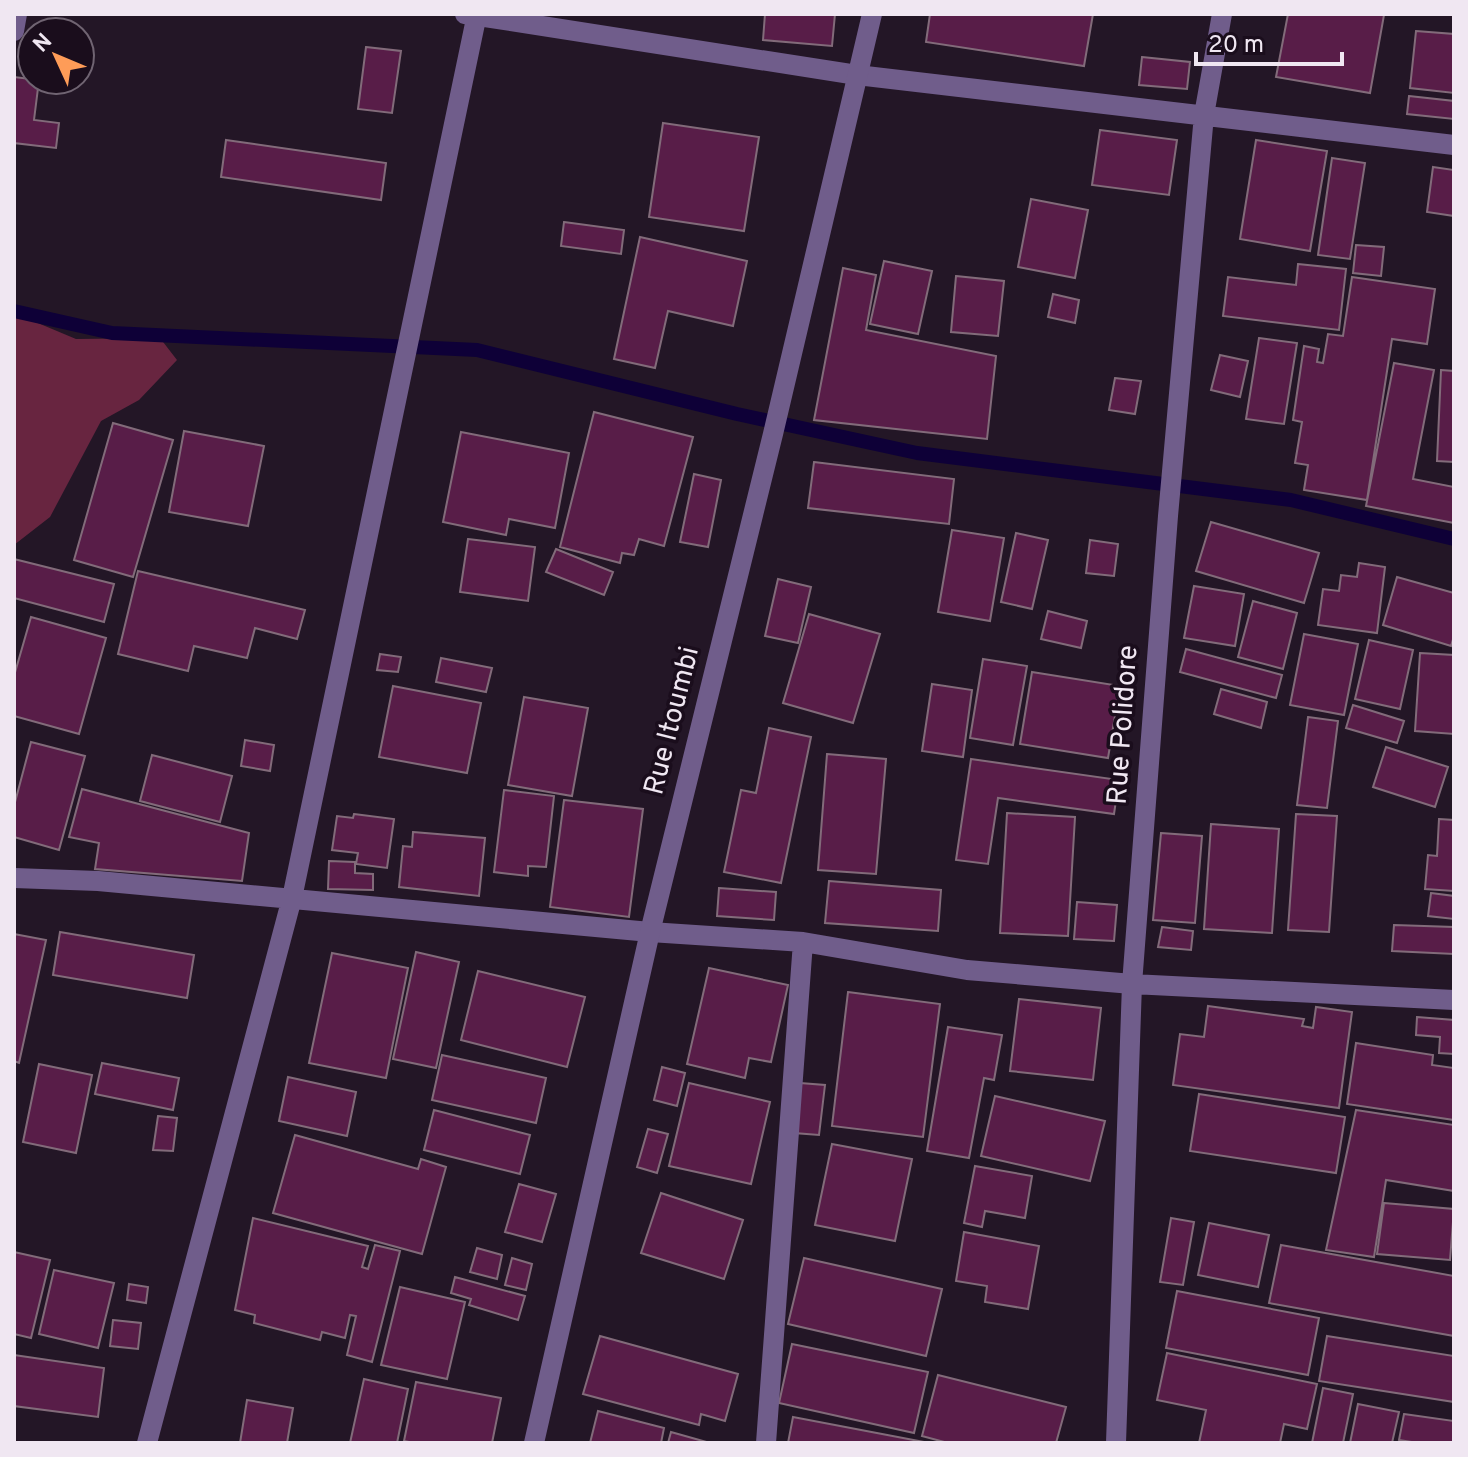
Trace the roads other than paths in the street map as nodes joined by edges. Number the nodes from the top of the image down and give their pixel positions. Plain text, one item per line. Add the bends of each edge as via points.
1 (17, 14) edge
2 (473, 14) edge
3 (872, 14) edge
4 (1222, 14) edge
5 (14, 31) edge
6 (857, 75) junction
7 (1204, 115) junction
8 (1454, 145) edge
9 (14, 878) edge
10 (292, 898) junction
11 (650, 932) junction
12 (803, 942) junction
13 (1132, 984) junction
14 (1454, 1000) edge
15 (147, 1443) edge
16 (534, 1443) edge
17 (766, 1443) edge
18 (1116, 1443) edge

1 - 5 street
2 - 6 street
2 - 10 street
3 - 6 street, Rue Itoumbi
4 - 7 street, Rue Polidore
6 - 7 street
6 - 11 street, Rue Itoumbi
7 - 8 street
7 - 13 street, Rue Polidore
9 - 10 street
10 - 11 street
10 - 15 street
11 - 12 street
11 - 16 street, Rue Itoumbi
12 - 13 street via 967,970
12 - 17 street
13 - 14 street
13 - 18 street, Rue Polidore

